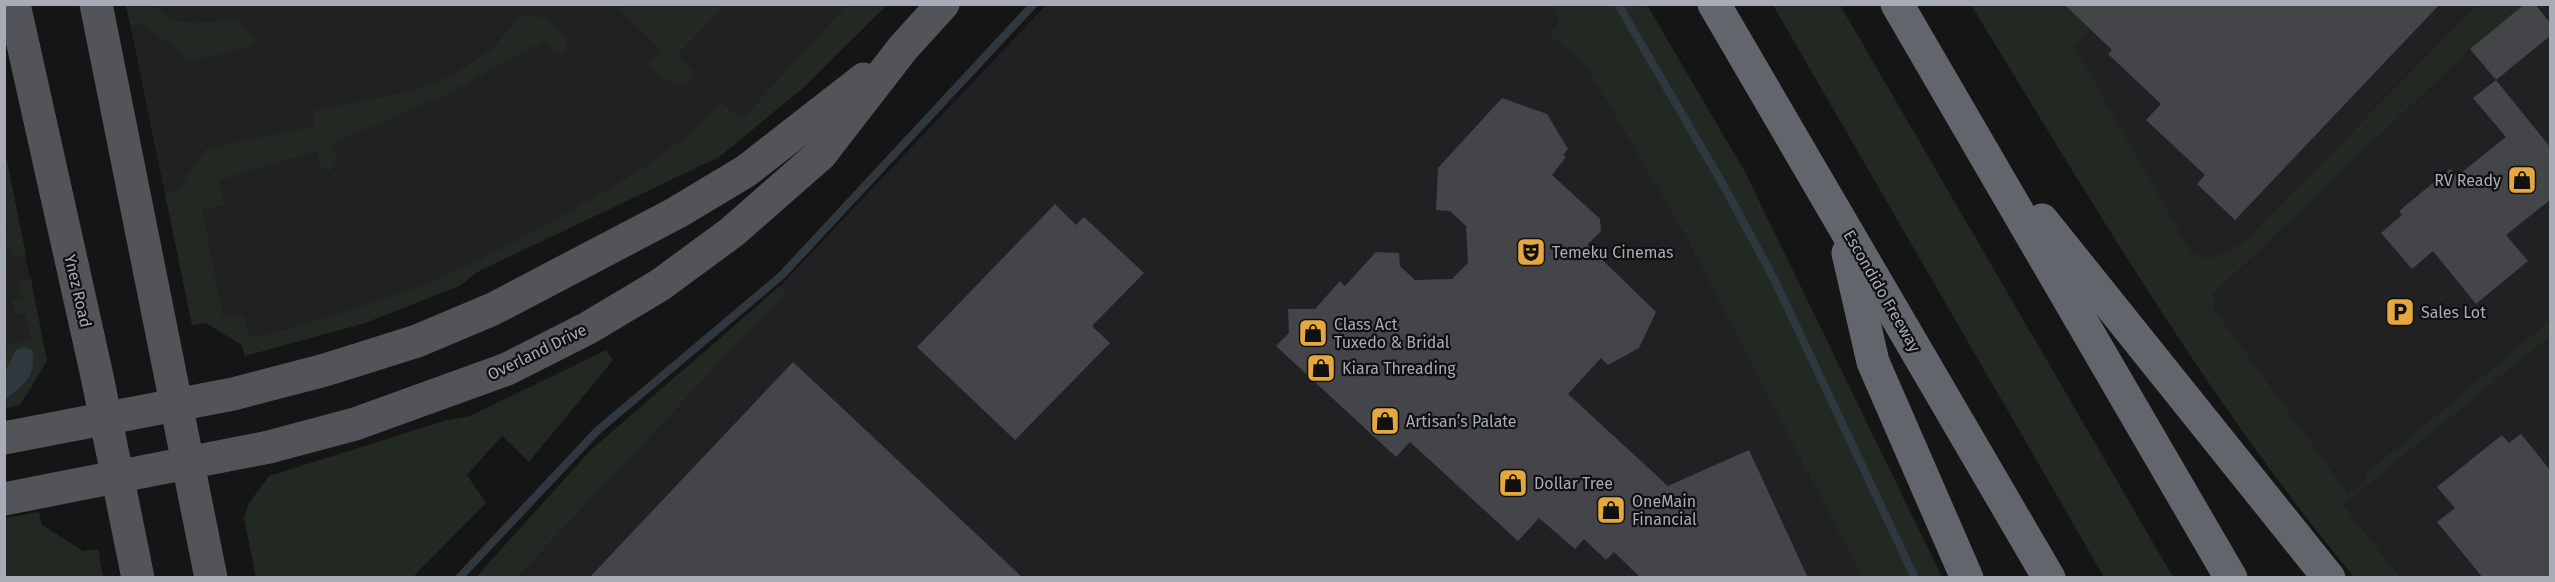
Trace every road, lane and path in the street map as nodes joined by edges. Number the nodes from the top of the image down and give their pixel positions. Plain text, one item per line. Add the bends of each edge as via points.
1 (14, 4) edge
2 (96, 4) edge
3 (943, 4) edge
4 (1714, 4) edge
5 (1897, 4) edge
6 (903, 48) junction
7 (1974, 135) junction
8 (1841, 222) junction
9 (177, 404) junction
10 (105, 417) junction
11 (4, 438) edge
12 (188, 464) junction
13 (117, 476) junction
14 (4, 498) edge
15 (138, 578) edge
16 (211, 578) edge
17 (1967, 578) edge
18 (2049, 578) edge
19 (2231, 578) edge
20 (2329, 578) edge

1 - 10 main road, Ynez Road
2 - 9 main road
3 - 6 main road, Overland Drive
4 - 8 highway, Escondido Freeway
5 - 7 highway
6 - 9 main road, Overland Drive via 746,171 676,213 493,309 417,341 325,370
6 - 12 main road, Overland Drive via 821,154 732,232 660,285 588,328 507,369 355,424
7 - 19 highway
7 - 20 highway
8 - 17 highway via 1873,362
8 - 18 highway, Escondido Freeway
9 - 10 main road, Overland Drive
9 - 12 main road
10 - 11 main road, Overland Drive
10 - 13 main road, Ynez Road
12 - 13 main road, Overland Drive
12 - 16 main road
13 - 14 main road, Overland Drive
13 - 15 main road, Ynez Road

